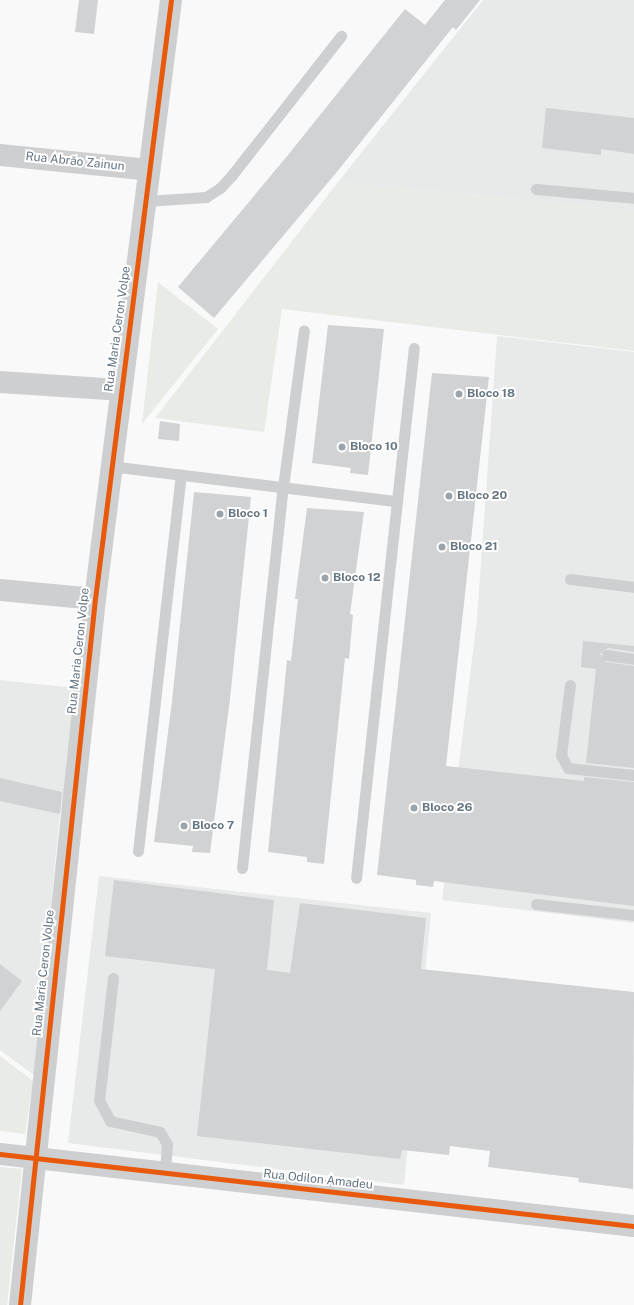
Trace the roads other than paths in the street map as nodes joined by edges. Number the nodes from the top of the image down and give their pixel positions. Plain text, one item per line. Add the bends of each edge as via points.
1 (171, 0) edge
2 (341, 36) dead end
3 (0, 155) edge
4 (149, 170) junction
5 (536, 189) dead end
6 (634, 198) edge
7 (146, 201) junction
8 (304, 330) dead end
9 (414, 348) dead end
10 (0, 382) edge
11 (119, 390) junction
12 (110, 466) junction
13 (181, 474) junction
14 (283, 487) junction
15 (397, 501) junction
16 (570, 579) dead end
17 (634, 587) edge
18 (0, 590) edge
19 (94, 599) junction
20 (607, 655) dead end
21 (634, 659) edge
22 (570, 685) dead end
23 (634, 775) edge
24 (138, 851) dead end
25 (242, 868) dead end
26 (356, 878) dead end
27 (536, 904) dead end
28 (634, 915) edge
29 (113, 978) dead end
30 (0, 1154) edge
31 (35, 1158) junction
32 (165, 1173) junction
33 (634, 1226) edge
34 (20, 1305) edge

1 - 4 street, Rua Maria Ceron Volpe
2 - 7 lane via 220,188 206,197
3 - 4 street, Rua Abrão Zainun
4 - 7 street, Rua Maria Ceron Volpe
5 - 6 lane
7 - 11 street, Rua Maria Ceron Volpe
8 - 14 lane
9 - 15 lane
10 - 11 street
11 - 12 street, Rua Maria Ceron Volpe
12 - 13 lane
12 - 19 street, Rua Maria Ceron Volpe
13 - 14 lane
13 - 24 lane
14 - 15 lane
14 - 25 lane
15 - 26 lane
16 - 17 lane
18 - 19 street
19 - 31 street, Rua Maria Ceron Volpe
20 - 21 lane
22 - 23 lane via 561,755 568,768
27 - 28 lane
29 - 32 lane via 100,1100 110,1121 160,1132 167,1144
30 - 31 street, Rua Odilon Amadeu
31 - 32 street, Rua Odilon Amadeu
31 - 34 street, Rua Maria Ceron Volpe
32 - 33 street, Rua Odilon Amadeu

